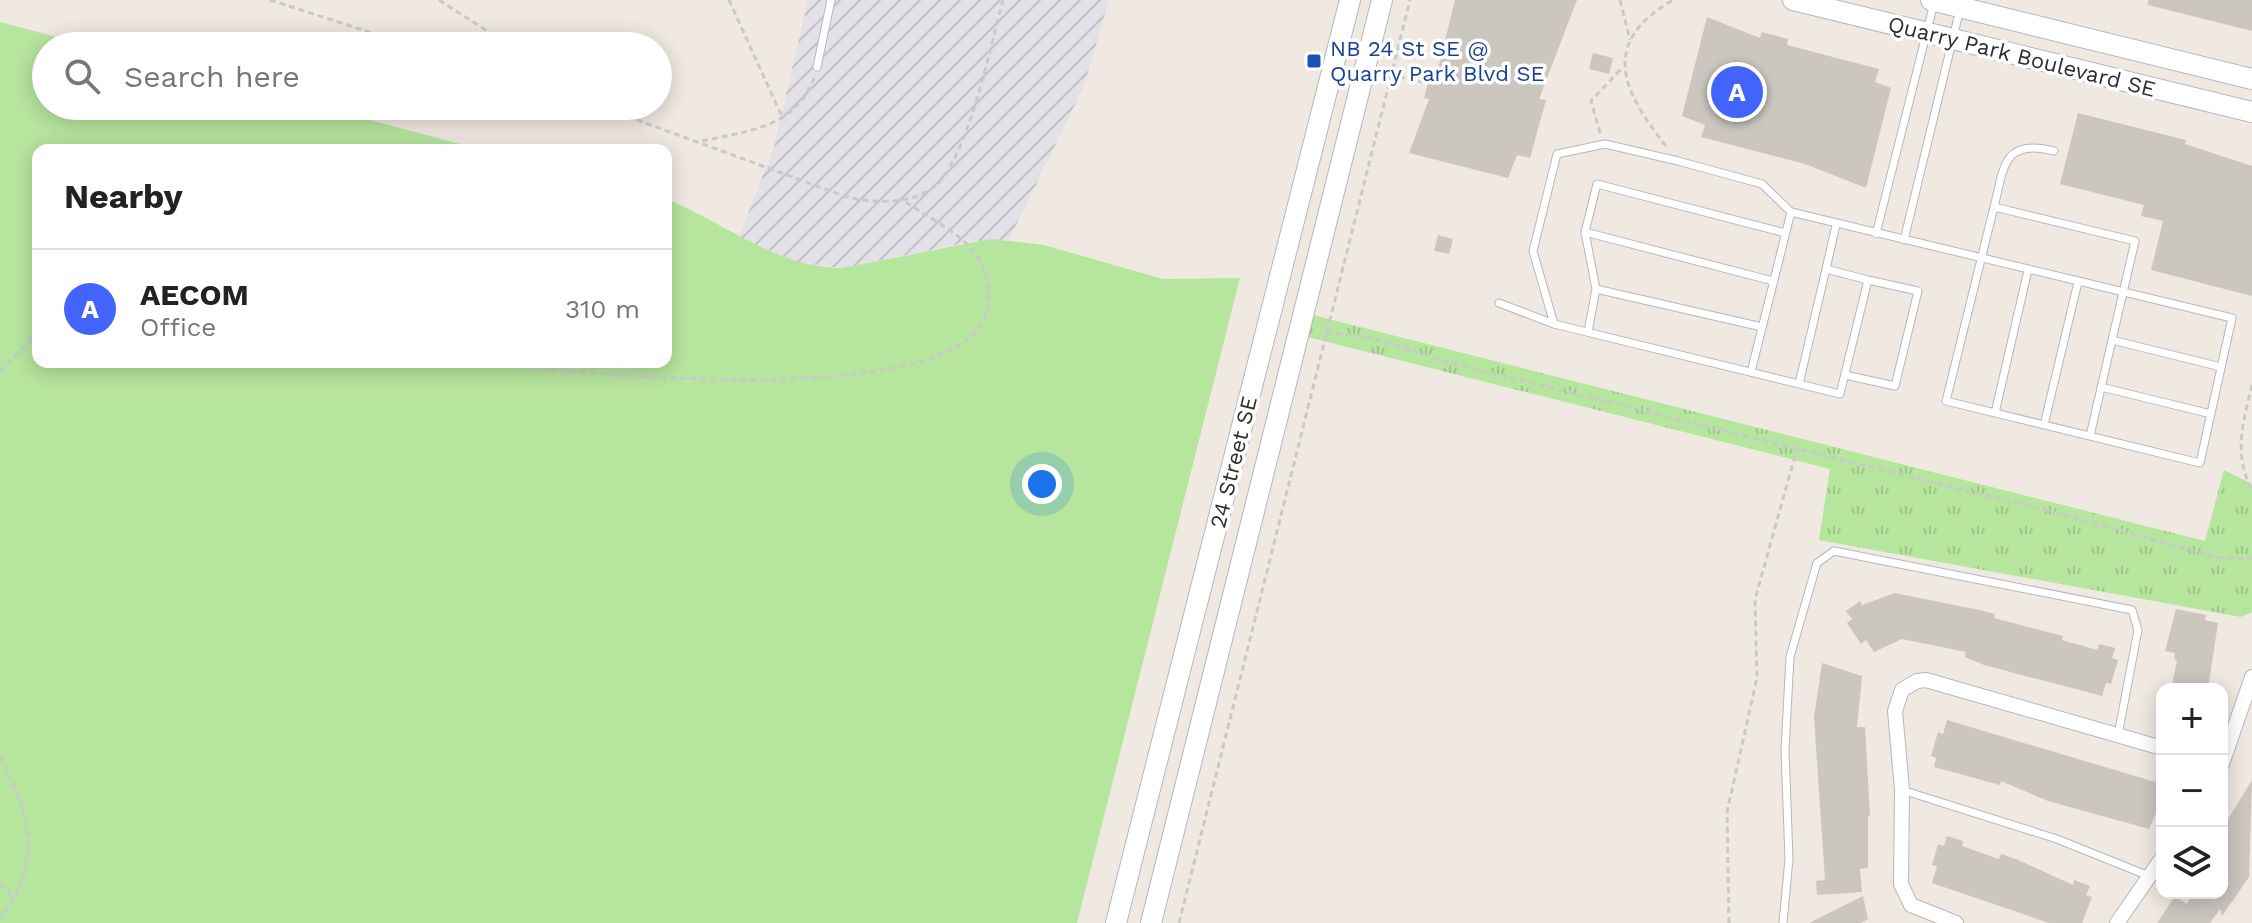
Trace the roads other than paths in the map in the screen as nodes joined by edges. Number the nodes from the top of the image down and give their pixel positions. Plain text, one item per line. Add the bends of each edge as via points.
1 (831, 0) edge
2 (1350, 0) edge
3 (1382, 0) edge
4 (1793, 0) edge
5 (1934, 0) edge
6 (1961, 4) edge
7 (1925, 33) junction
8 (1951, 39) junction
9 (817, 67) road end
10 (2252, 79) edge
11 (2252, 112) edge
12 (2054, 151) dead end
13 (1994, 207) junction
14 (1791, 212) junction
15 (1836, 225) junction
16 (1585, 232) junction
17 (1785, 233) junction
18 (1876, 234) junction
19 (1904, 240) junction
20 (1982, 259) junction
21 (1826, 269) junction
22 (2028, 270) junction
23 (1868, 280) junction
24 (1773, 281) junction
25 (2078, 282) junction
26 (1596, 289) junction
27 (2123, 292) junction
28 (1499, 303) dead end
29 (1554, 324) junction
30 (1762, 327) junction
31 (1588, 332) junction
32 (2112, 340) junction
33 (2221, 367) junction
34 (1751, 372) junction
35 (1845, 375) junction
36 (1799, 384) junction
37 (2101, 387) junction
38 (1995, 413) junction
39 (2211, 414) junction
40 (2044, 425) junction
41 (2090, 436) junction
42 (2252, 677) edge
43 (2118, 735) junction
44 (2156, 746) edge
45 (2225, 755) edge
46 (1902, 790) junction
47 (2156, 866) edge
48 (2149, 876) junction
49 (1116, 923) edge
50 (1151, 923) edge
51 (1783, 923) edge
52 (1956, 923) edge
53 (2117, 923) edge

1 - 9 lane
2 - 49 main road, 24 Street SE
3 - 50 main road, 24 Street SE
4 - 7 main road, Quarry Park Boulevard SE
5 - 6 main road, Quarry Park Boulevard SE
5 - 7 lane
6 - 8 lane
6 - 10 main road, Quarry Park Boulevard SE
7 - 8 main road, Quarry Park Boulevard SE
7 - 18 lane
8 - 11 main road, Quarry Park Boulevard SE
8 - 19 lane
12 - 13 lane via 2021,148 2011,154
13 - 20 lane
13 - 27 lane via 2135,241
14 - 15 lane
14 - 17 lane
14 - 29 lane via 1762,184 1678,161 1605,144 1557,154 1533,251
15 - 18 lane
15 - 21 lane
16 - 17 lane via 1597,184
16 - 24 lane
16 - 26 lane
17 - 24 lane
18 - 19 lane
19 - 20 lane
20 - 22 lane
20 - 38 lane via 1946,401
21 - 23 lane
21 - 36 lane
22 - 25 lane
22 - 38 lane
23 - 35 lane
23 - 35 lane via 1918,291 1895,386
24 - 30 lane
25 - 27 lane
25 - 40 lane
26 - 30 lane
26 - 31 lane
27 - 32 lane
27 - 33 lane via 2232,318
28 - 29 lane
29 - 31 lane
30 - 34 lane
31 - 34 lane
32 - 33 lane
32 - 37 lane
33 - 39 lane
34 - 36 lane
35 - 36 lane via 1840,394
37 - 39 lane
37 - 41 lane
38 - 40 lane
39 - 41 lane via 2200,463
40 - 41 lane
42 - 45 street
43 - 44 street
43 - 46 street via 1917,681 1902,690 1895,703
43 - 51 lane via 2138,630 2132,610 1834,551 1825,555 1817,563 1797,624 1788,676 1790,835
46 - 48 lane via 2057,839
46 - 52 street via 1905,896 1925,913
47 - 48 street
48 - 53 street

